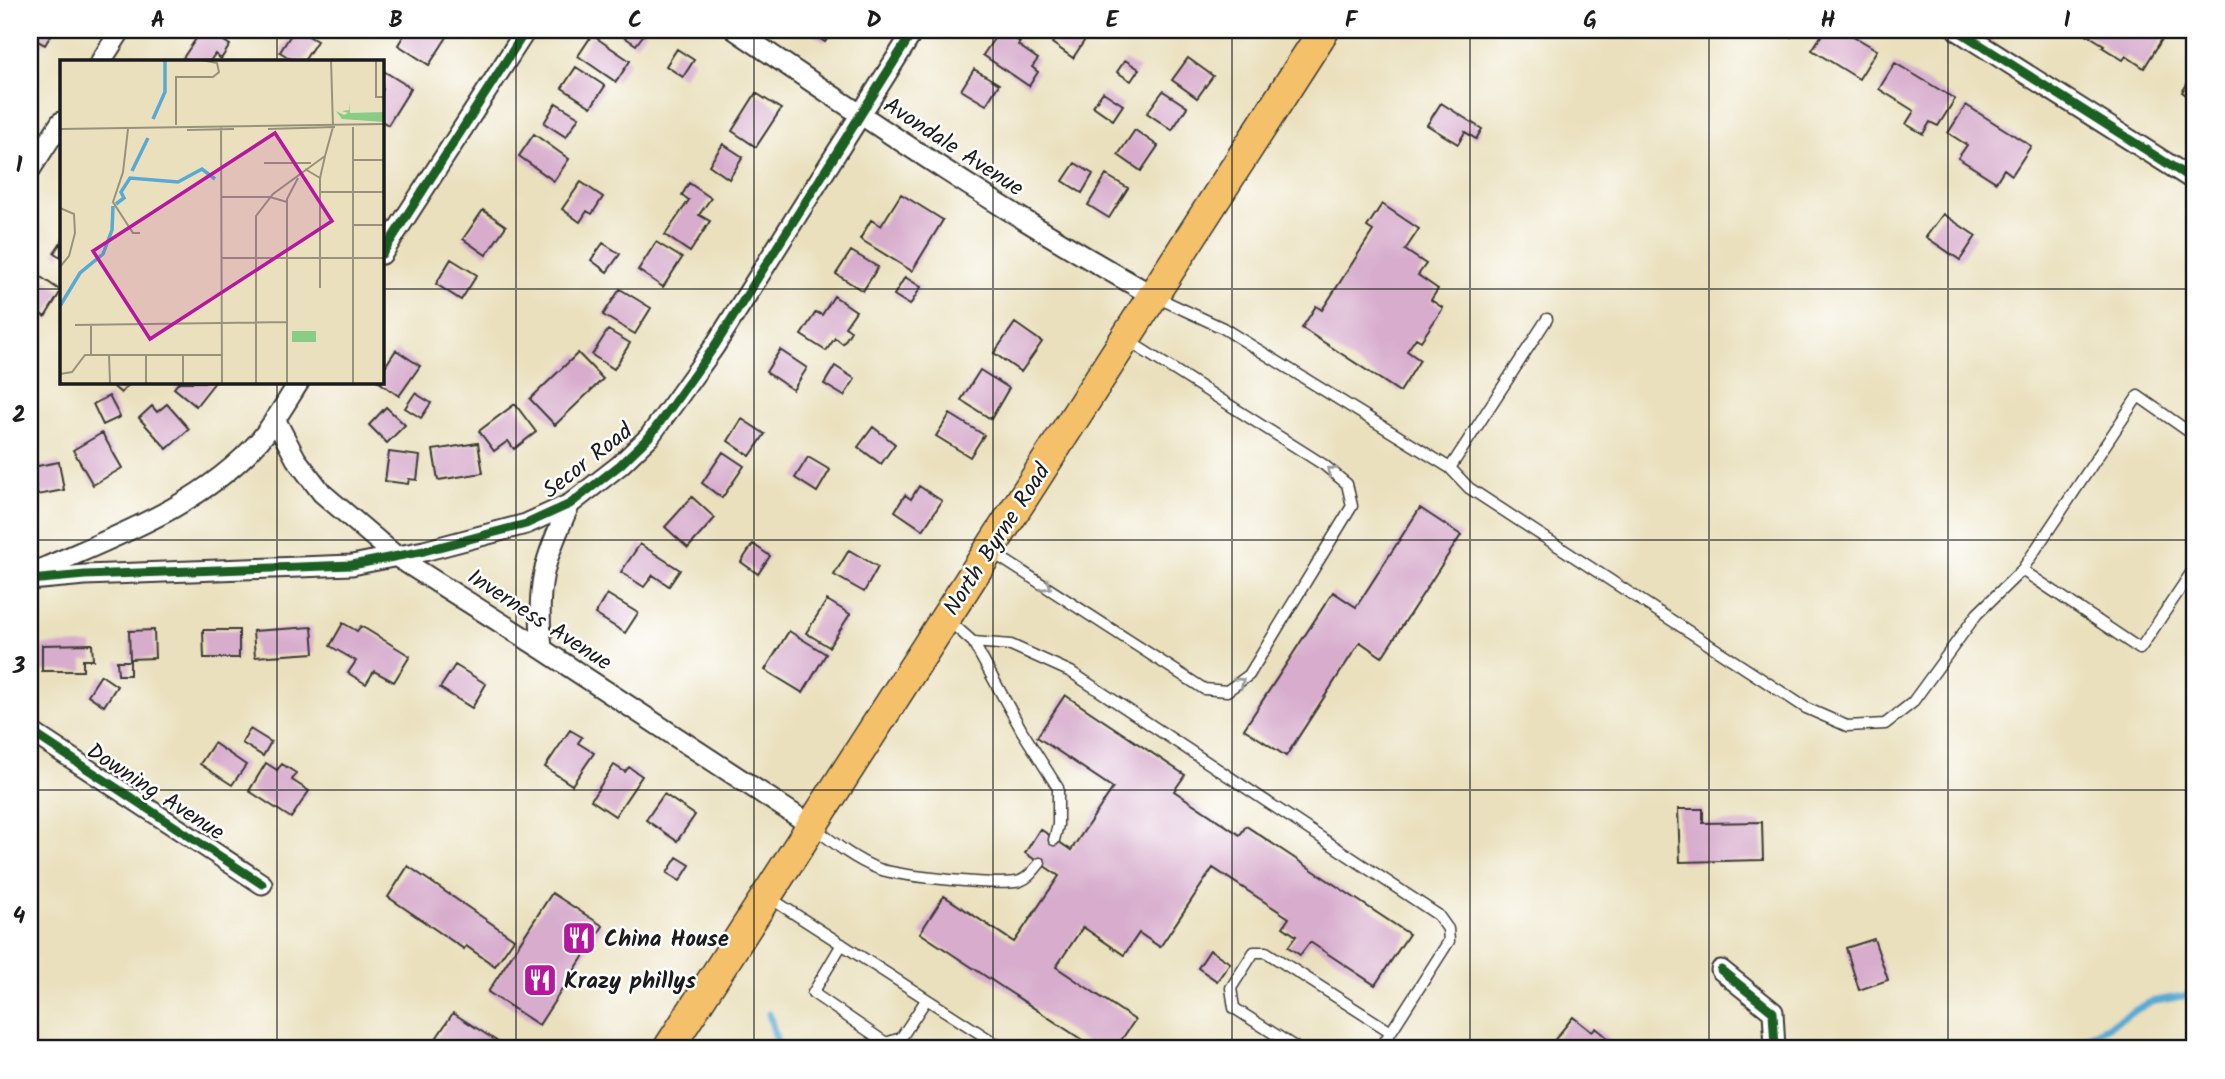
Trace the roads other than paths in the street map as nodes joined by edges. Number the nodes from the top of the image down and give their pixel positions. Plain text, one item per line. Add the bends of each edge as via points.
1 (121, 30) edge
2 (526, 30) edge
3 (735, 30) edge
4 (914, 30) edge
5 (1324, 30) edge
6 (1957, 30) edge
7 (102, 60) edge
8 (859, 114) junction
9 (60, 124) edge
10 (30, 170) edge
11 (2195, 181) edge
12 (383, 252) edge
13 (1152, 295) junction
14 (1547, 319) dead end
15 (1125, 338) junction
16 (298, 383) edge
17 (275, 419) junction
18 (2195, 436) edge
19 (1450, 468) junction
20 (570, 504) junction
21 (989, 550) junction
22 (397, 558) junction
23 (2195, 567) edge
24 (2022, 570) junction
25 (30, 574) edge
26 (30, 580) edge
27 (945, 618) junction
28 (973, 642) junction
29 (542, 649) junction
30 (30, 731) edge
31 (812, 826) junction
32 (1054, 840) dead end
33 (1040, 863) dead end
34 (262, 884) dead end
35 (766, 896) junction
36 (842, 944) junction
37 (1721, 970) dead end
38 (926, 1000) junction
39 (1391, 1032) junction
40 (667, 1049) edge
41 (1004, 1049) edge
42 (1298, 1049) edge
43 (1380, 1049) edge
44 (1774, 1049) edge

1 - 7 street
2 - 12 street
3 - 8 street, Avondale Avenue
4 - 8 street, Secor Road
5 - 13 main road, North Byrne Road
6 - 11 street
8 - 13 street, Avondale Avenue
8 - 20 street, Secor Road via 674,404 620,465
9 - 10 street
13 - 15 main road, North Byrne Road
13 - 19 lane via 1223,328
14 - 19 lane
15 - 21 main road, North Byrne Road
21 -> 15 lane via 1204,689 1227,691 1249,675 1352,506 1347,484
16 - 17 street
17 - 22 street, Inverness Avenue via 322,494
17 - 25 street via 246,454 188,499
18 - 24 lane via 2138,396
19 - 24 lane via 1469,488 1806,708 1847,726 1885,724 1912,703 1977,614
20 - 22 street, Secor Road via 526,524
20 - 29 street, Secor Road via 543,572
21 - 27 main road, North Byrne Road
22 - 26 street, Secor Road via 321,567
22 - 29 street, Inverness Avenue
23 - 24 lane via 2140,649
27 - 28 lane
27 - 31 main road, North Byrne Road
28 - 32 lane via 1058,788
28 - 39 lane via 1011,645 1071,672 1438,915 1448,929 1448,941
29 - 31 street, Inverness Avenue
30 - 34 street, Downing Avenue
31 - 33 lane via 840,848 897,874 1002,883 1021,881
31 - 35 main road, North Byrne Road
35 - 36 lane
35 - 40 main road, North Byrne Road
36 - 38 lane
36 - 38 lane via 813,993 886,1043 901,1038
37 - 44 street via 1773,1012
38 - 41 lane
39 - 42 lane via 1266,952 1254,951 1231,988 1234,1008
39 - 43 lane

